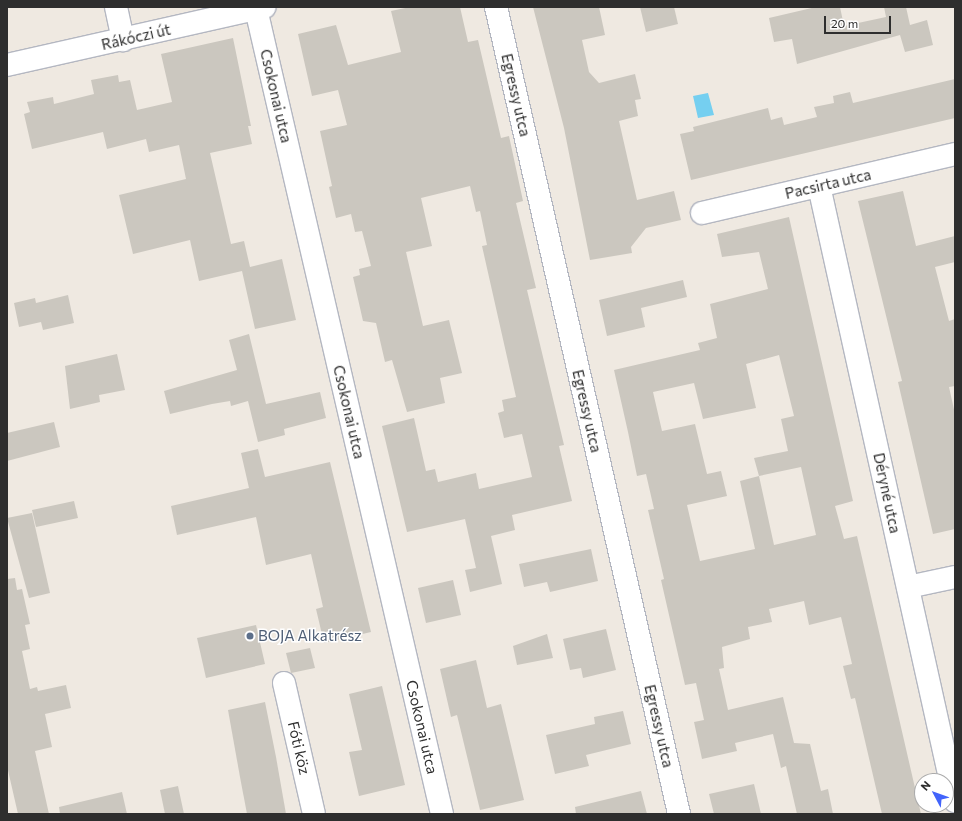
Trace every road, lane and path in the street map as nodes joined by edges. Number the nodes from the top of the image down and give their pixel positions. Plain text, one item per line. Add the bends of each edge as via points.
1 (116, 7) edge
2 (496, 7) edge
3 (261, 8) edge
4 (123, 40) junction
5 (7, 65) edge
6 (955, 154) edge
7 (819, 186) junction
8 (702, 213) dead end
9 (955, 576) edge
10 (908, 587) junction
11 (284, 683) dead end
12 (955, 801) edge
13 (314, 814) edge
14 (442, 814) edge
15 (679, 814) edge

1 - 4 street
2 - 15 street, Egressy utca
3 - 4 street, Rákóczi út
3 - 14 street, Csokonai utca
4 - 5 street, Rákóczi út
6 - 7 street, Pacsirta utca
7 - 8 street, Pacsirta utca
7 - 10 street, Déryné utca
9 - 10 street
10 - 12 street, Déryné utca
11 - 13 street, Fóti köz

